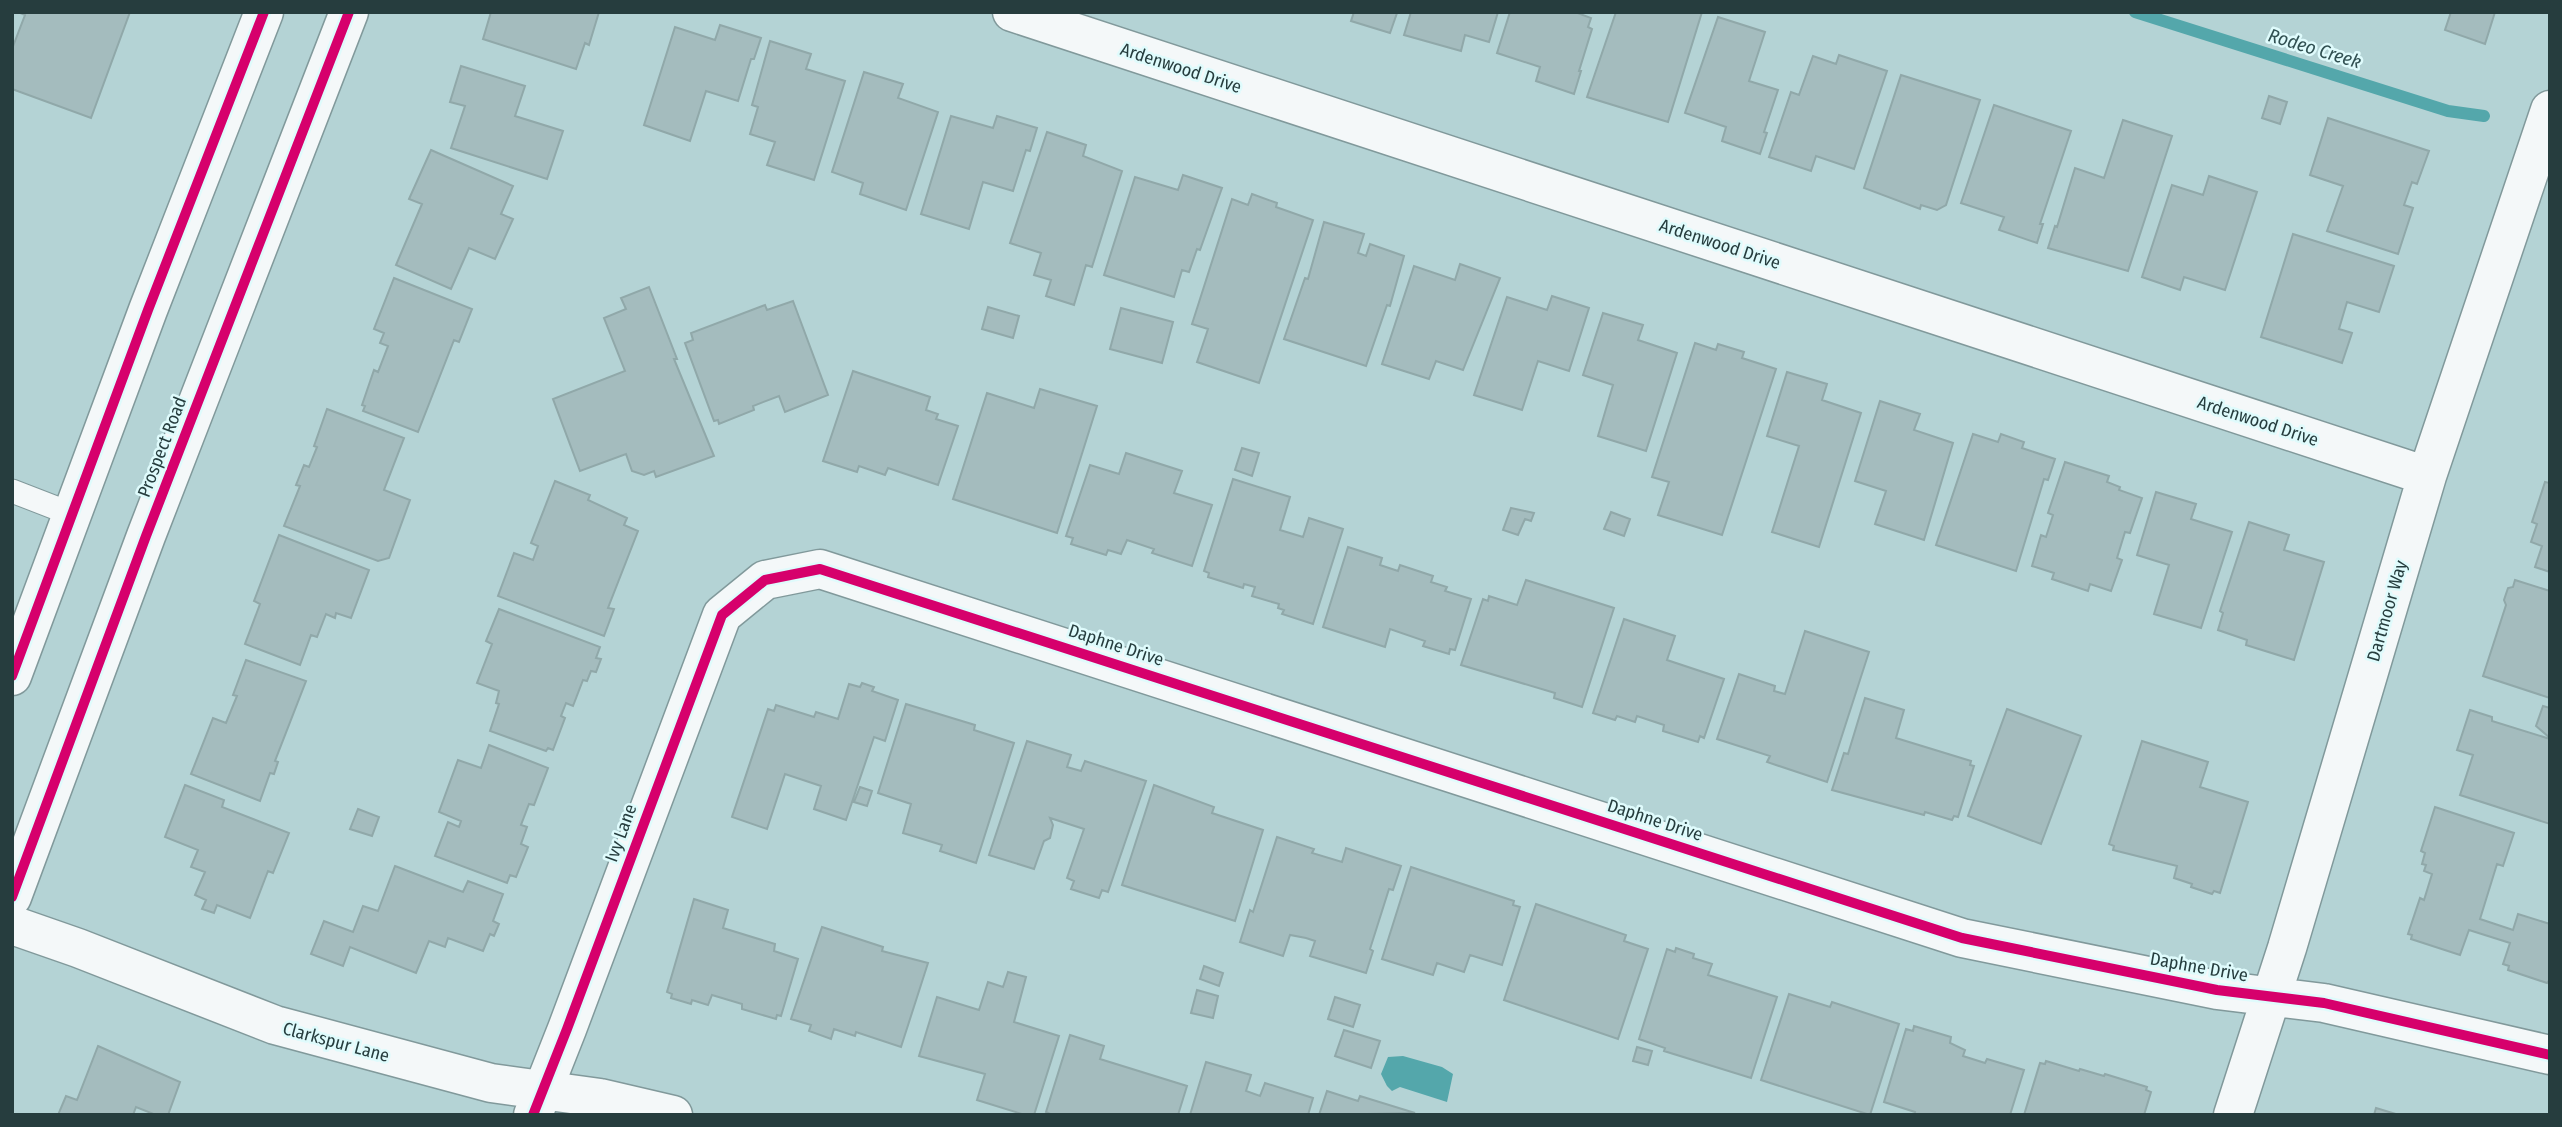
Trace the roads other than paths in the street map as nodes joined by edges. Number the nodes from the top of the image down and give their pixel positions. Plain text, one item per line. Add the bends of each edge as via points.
1 (264, 12) edge
2 (349, 12) edge
3 (1012, 12) edge
4 (2550, 110) edge
5 (2427, 477) junction
6 (12, 491) edge
7 (74, 515) junction
8 (765, 580) joint
9 (12, 676) edge
10 (12, 897) edge
11 (12, 925) edge
12 (2271, 997) junction
13 (2550, 1055) edge
14 (538, 1103) edge
15 (673, 1115) edge
16 (2233, 1115) edge

1 - 7 street
2 - 10 street, Prospect Road
3 - 5 street, Ardenwood Drive
4 - 5 street, Dartmoor Way
5 - 12 street, Dartmoor Way
6 - 7 lane
7 - 9 street
8 - 12 street, Daphne Drive via 820,569 878,586 1962,938
8 - 14 street, Ivy Lane via 722,615
11 - 14 street, Clarkspur Lane via 275,1025 491,1083
12 - 13 street, Daphne Drive via 2324,1003
12 - 16 street, Dartmoor Way
14 - 15 street, Clarkspur Lane via 600,1098

